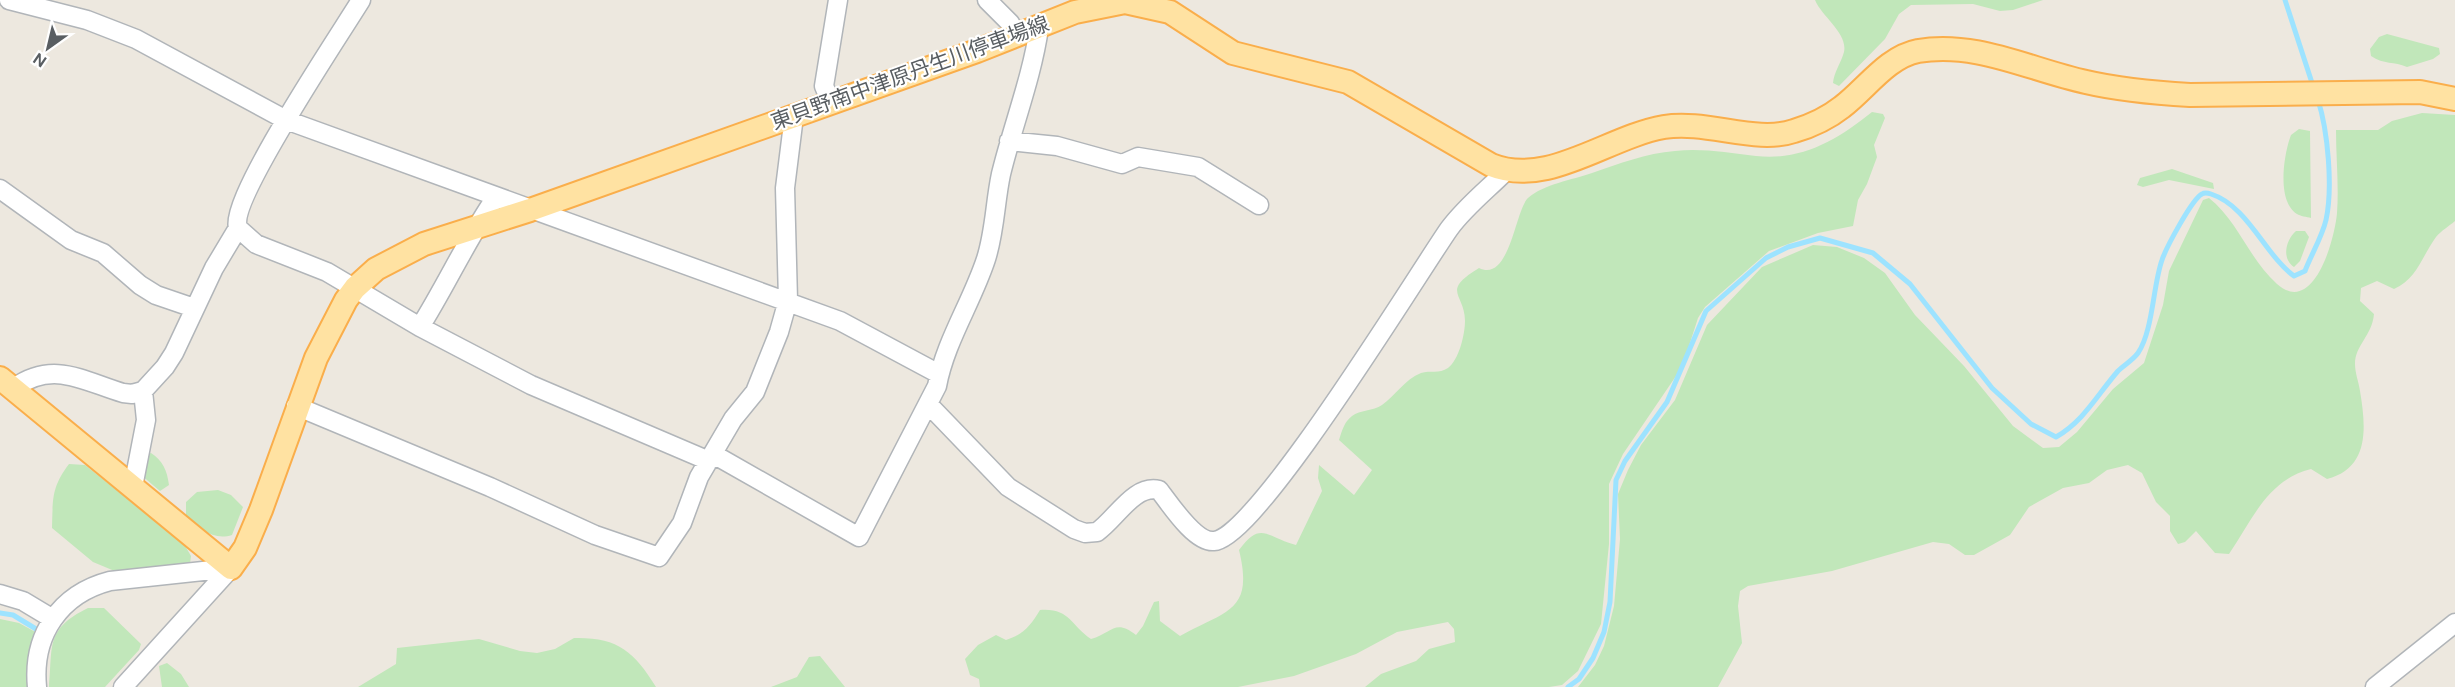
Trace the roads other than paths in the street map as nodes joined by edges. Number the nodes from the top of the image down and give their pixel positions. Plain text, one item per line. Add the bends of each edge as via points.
1 (9, 0) edge
2 (362, 0) edge
3 (838, 0) edge
4 (987, 0) edge
5 (1175, 6) edge
6 (1039, 28) junction
7 (1017, 36) junction
8 (2455, 99) edge
9 (831, 103) junction
10 (794, 116) junction
11 (286, 120) junction
12 (1009, 141) junction
13 (1506, 171) junction
14 (0, 189) edge
15 (496, 197) junction
16 (1259, 205) dead end
17 (530, 210) junction
18 (238, 228) junction
19 (475, 228) junction
20 (355, 288) junction
21 (788, 300) junction
22 (194, 309) junction
23 (420, 327) junction
24 (939, 374) junction
25 (7, 383) edge
26 (143, 391) junction
27 (928, 404) junction
28 (296, 406) junction
29 (711, 457) junction
30 (133, 487) junction
31 (231, 568) junction
32 (0, 594) edge
33 (54, 619) junction
34 (2455, 623) edge
35 (2391, 681) edge
36 (37, 687) edge
37 (123, 687) edge
38 (2376, 687) edge

1 - 11 street via 87,20 136,39
2 - 11 street
3 - 9 street via 824,86
4 - 7 street
5 - 6 main road, 東貝野南中津原丹生川停車場線 via 1125,2 1075,12
5 - 13 main road, 東貝野南中津原丹生川停車場線 via 1233,53 1348,82
6 - 7 main road, 東貝野南中津原丹生川停車場線
6 - 12 street via 1035,57
7 - 9 main road, 東貝野南中津原丹生川停車場線
8 - 13 main road, 東貝野南中津原丹生川停車場線 via 2420,92 2190,95 2132,90 1967,50 1924,51 1896,60 1823,120 1792,132 1750,134 1692,124 1665,127 1545,169
9 - 10 main road, 東貝野南中津原丹生川停車場線
10 - 17 main road, 東貝野南中津原丹生川停車場線
10 - 21 street via 785,188
11 - 15 street
11 - 18 street via 238,212
12 - 16 street via 1057,146 1122,164 1138,157 1198,167
12 - 24 street via 992,242
13 - 27 street via 1450,227 1298,453 1244,521 1224,539 1209,541 1193,532 1159,490 1151,488 1137,494 1097,532 1074,530 1008,487
14 - 22 street via 71,240 103,253 156,295
15 - 17 street
15 - 19 street
17 - 19 main road, 東貝野南中津原丹生川停車場線
17 - 21 street
18 - 20 street via 256,244 327,272
18 - 22 street
19 - 20 main road, 東貝野南中津原丹生川停車場線 via 403,253
19 - 23 street
20 - 23 street
20 - 28 main road, 東貝野南中津原丹生川停車場線 via 316,358
21 - 24 street via 864,332
21 - 29 street via 755,392
22 - 26 street via 174,353
23 - 29 street via 557,397
24 - 27 street
25 - 26 street via 52,373 123,393
25 - 30 main road
26 - 30 street via 146,420
27 - 29 street via 859,537
28 - 29 street via 595,535 659,557 682,523
28 - 31 main road, 東貝野南中津原丹生川停車場線 via 261,510 245,548
30 - 31 main road
31 - 33 street via 94,585 62,605
31 - 37 street
32 - 33 street via 23,601
33 - 36 street via 42,645
34 - 35 street
35 - 38 street

